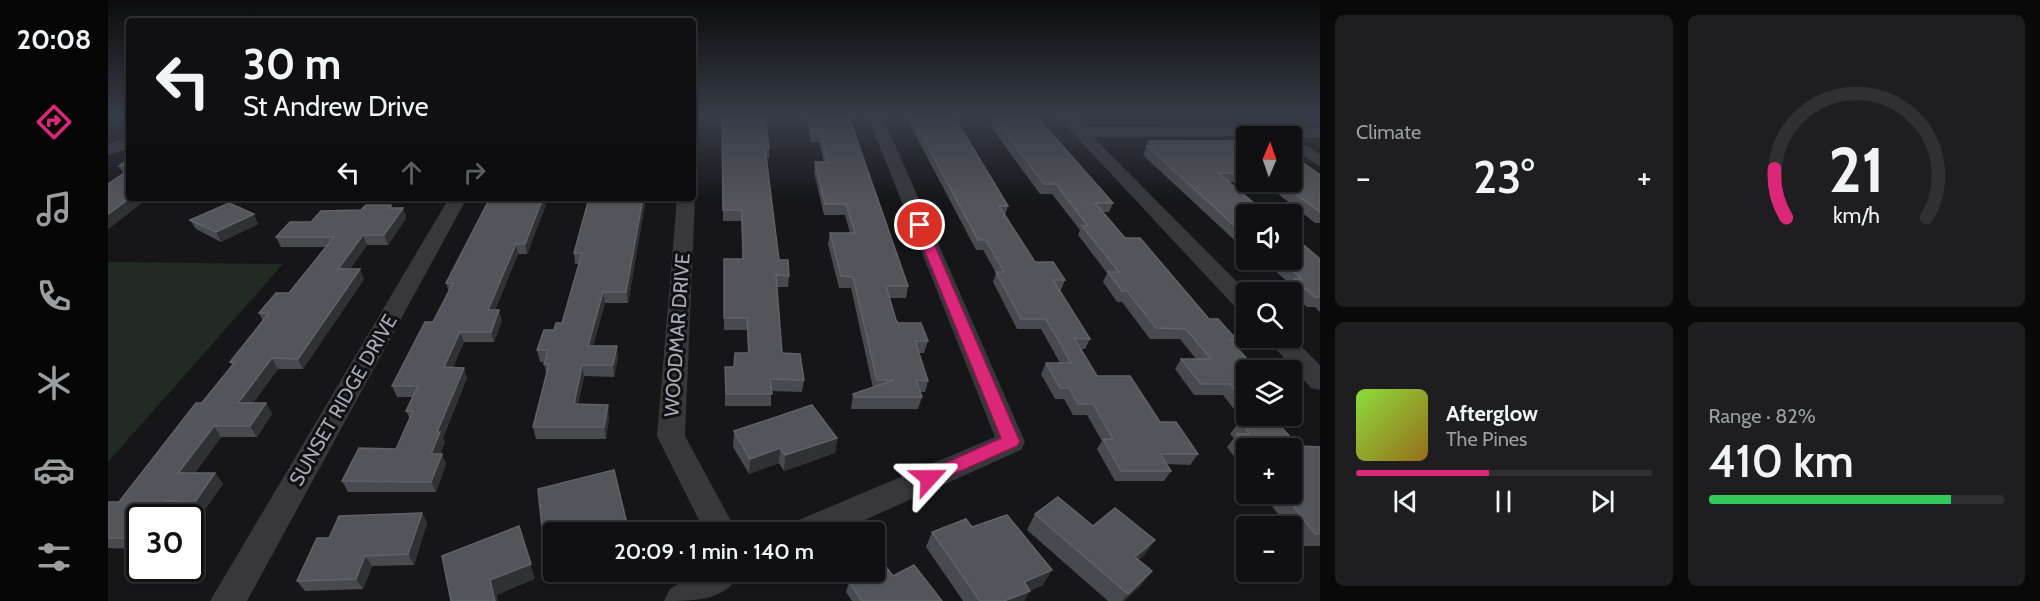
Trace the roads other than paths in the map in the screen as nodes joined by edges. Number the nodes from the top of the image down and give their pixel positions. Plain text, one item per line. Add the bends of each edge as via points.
1 (887, 145) edge
2 (1092, 145) edge
3 (1302, 149) edge
4 (1320, 161) edge
5 (456, 201) edge
6 (686, 201) edge
7 (1236, 295) edge
8 (1288, 348) edge
9 (1320, 381) edge
10 (716, 522) edge
11 (828, 522) edge
12 (710, 582) edge
13 (228, 601) edge
14 (682, 601) edge

1 - 11 street via 1011,442
2 - 7 street
3 - 4 street
5 - 13 street, SUNSET RIDGE DRIVE
6 - 10 street, WOODMAR DRIVE via 671,436
8 - 9 street
12 - 14 street

